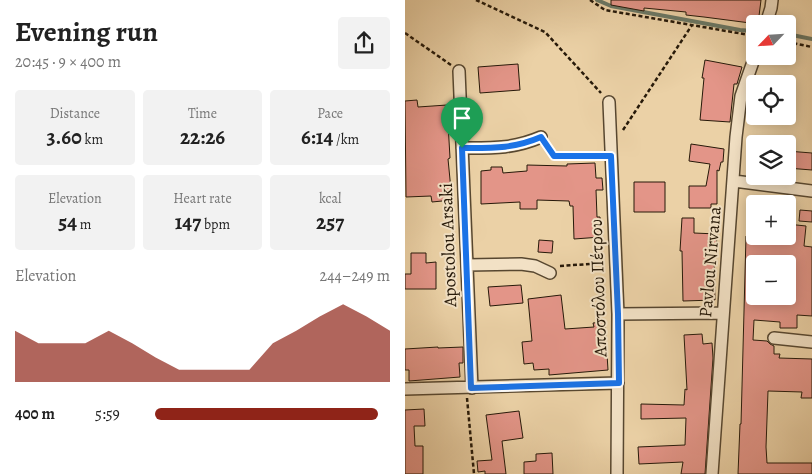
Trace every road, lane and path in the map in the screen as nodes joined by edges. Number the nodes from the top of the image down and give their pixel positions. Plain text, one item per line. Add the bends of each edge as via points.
1 (476, 0) edge
2 (589, 0) edge
3 (772, 0) edge
4 (769, 15) edge
5 (692, 25) junction
6 (405, 33) edge
7 (746, 34) edge
8 (796, 44) edge
9 (812, 47) edge
10 (752, 65) edge
11 (459, 70) joint
12 (609, 102) joint
13 (610, 136) junction
14 (541, 137) joint
15 (462, 148) junction
16 (611, 156) junction
17 (734, 181) junction
18 (812, 191) edge
19 (615, 262) junction
20 (467, 265) junction
21 (550, 273) joint
22 (723, 313) junction
23 (618, 314) junction
24 (774, 338) dead end
25 (812, 342) edge
26 (619, 383) junction
27 (469, 388) junction
28 (405, 389) edge
29 (474, 474) edge
30 (617, 474) edge
31 (712, 474) edge

1 - 12 path via 545,32
2 - 5 path via 605,10
3 - 4 street
5 - 7 path
5 - 13 path via 626,127
6 - 11 path
8 - 9 path
10 - 17 street, Pavlou Nirvana via 741,96
11 - 15 street, Apostolou Arsaki
12 - 13 street, Αποστόλου Πέτρου
13 - 16 street, Αποστόλου Πέτρου
14 - 15 street via 511,147
14 - 16 path via 554,156
15 - 20 street, Apostolou Arsaki
16 - 19 street, Αποστόλου Πέτρου
17 - 18 street
17 - 22 street, Pavlou Nirvana
19 - 21 path via 560,266
19 - 23 street, Αποστόλου Πέτρου
20 - 21 street via 521,264
20 - 27 street, Apostolou Arsaki
22 - 23 street
22 - 31 street, Pavlou Nirvana
23 - 26 street, Αποστόλου Πέτρου
24 - 25 street
26 - 27 street
26 - 30 street, Αποστόλου Πέτρου
27 - 28 street
27 - 29 path

